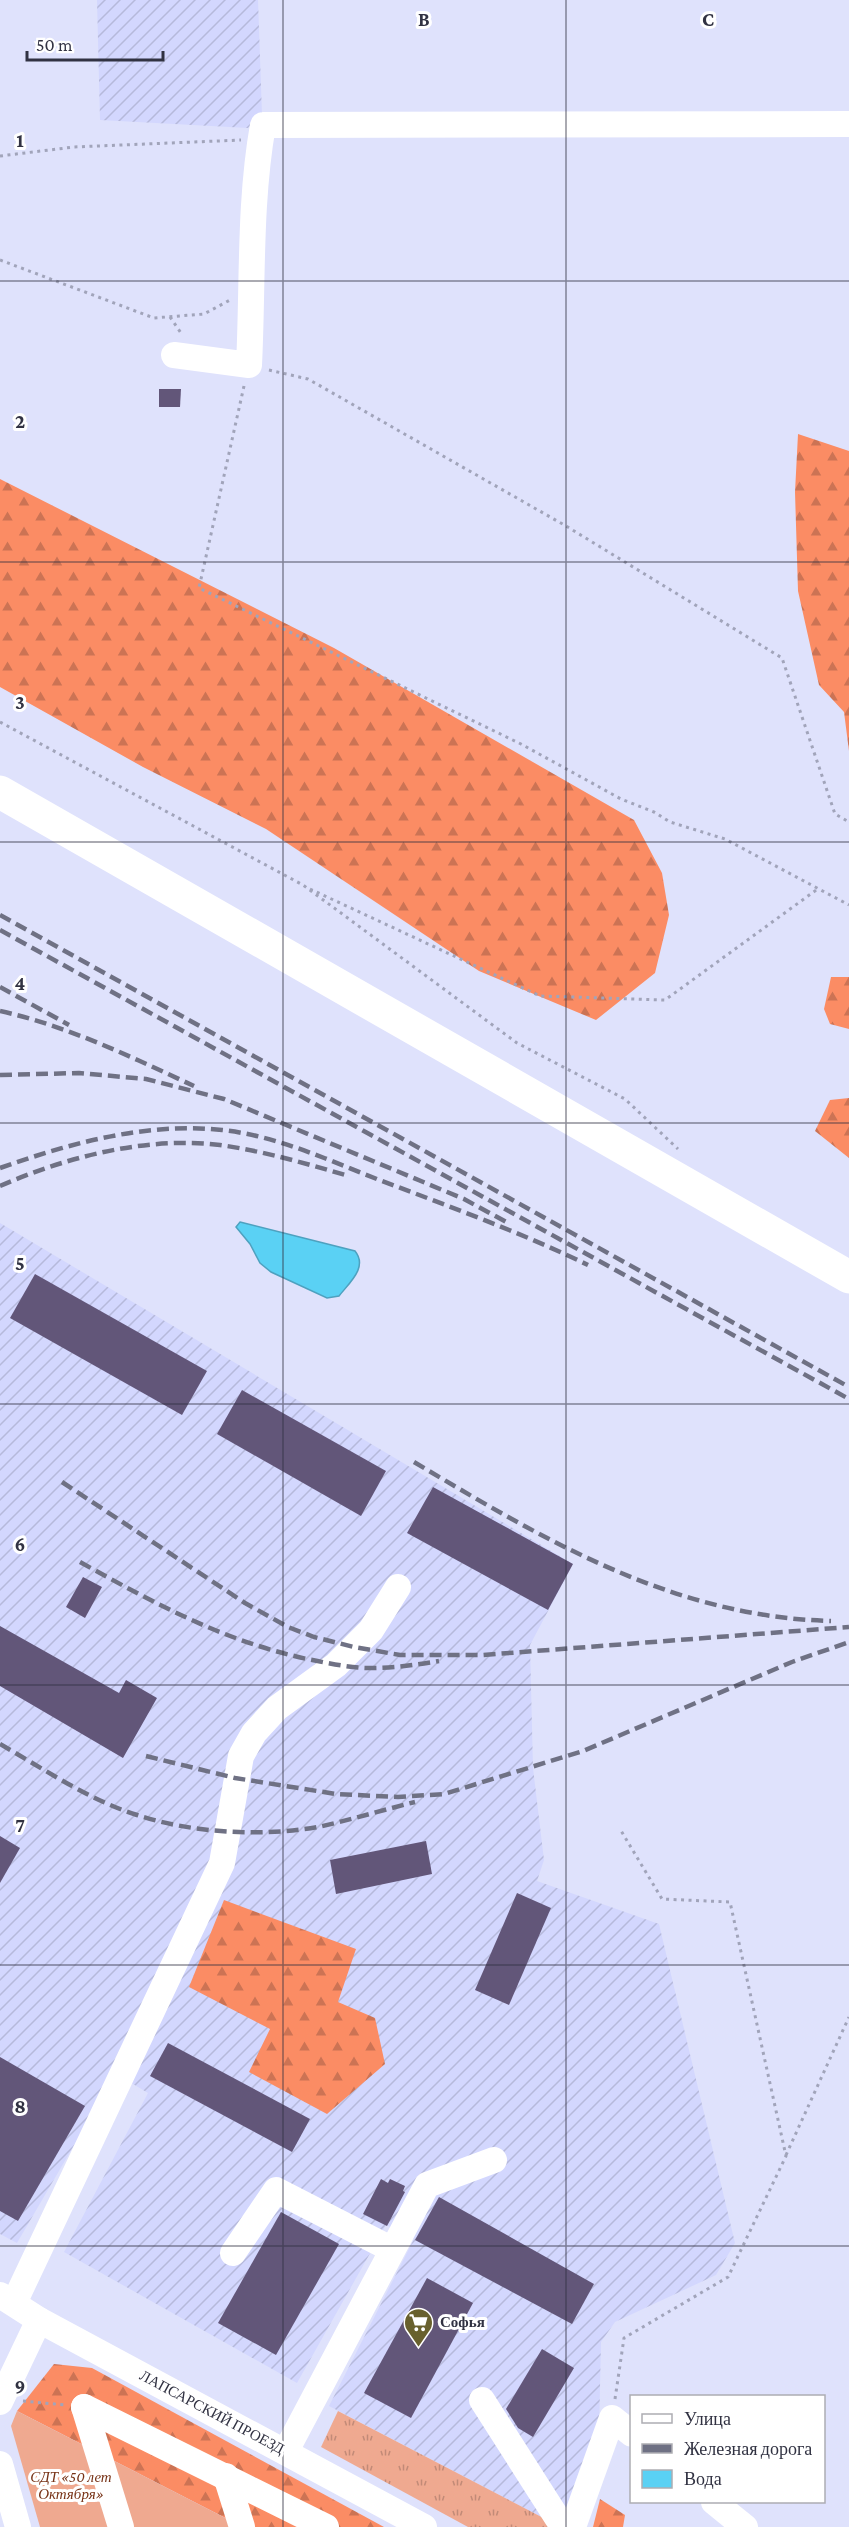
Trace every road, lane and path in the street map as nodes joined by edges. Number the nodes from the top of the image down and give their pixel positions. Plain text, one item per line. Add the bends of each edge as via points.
1 (849, 124) edge
2 (260, 139) junction
3 (0, 156) edge
4 (0, 260) edge
5 (252, 270) junction
6 (174, 355) dead end
7 (249, 365) junction
8 (0, 722) edge
9 (0, 792) edge
10 (849, 822) edge
11 (303, 885) junction
12 (819, 888) junction
13 (849, 905) edge
14 (683, 1154) dead end
15 (849, 1277) edge
16 (398, 1587) dead end
17 (620, 1829) dead end
18 (849, 2017) edge
19 (786, 2156) junction
20 (494, 2160) dead end
21 (391, 2249) junction
22 (233, 2253) dead end
23 (7, 2299) edge
24 (39, 2320) junction
25 (0, 2400) edge
26 (482, 2400) dead end
27 (84, 2407) junction
28 (612, 2418) junction
29 (630, 2432) edge
30 (286, 2451) junction
31 (0, 2464) edge
32 (226, 2476) junction
33 (715, 2503) edge
34 (18, 2527) edge
35 (121, 2527) edge
36 (242, 2527) edge
37 (326, 2527) edge
38 (424, 2527) edge
39 (564, 2527) edge
40 (573, 2527) edge
41 (745, 2527) edge

1 - 2 street via 263,125
2 - 3 path via 74,147
2 - 5 street
4 - 5 path via 154,318 204,314 235,297
5 - 7 street
6 - 7 street
7 - 10 path via 308,379 566,526 782,658 835,814
7 - 12 path via 199,588 521,744 621,799 670,822 725,839
8 - 11 path
9 - 15 highway
11 - 12 path via 540,996 665,1000
11 - 14 path via 517,1043 626,1099
12 - 13 path
16 - 23 street via 371,1630 336,1665 277,1708 254,1733 241,1756 222,1863
17 - 19 path via 662,1899 730,1902
18 - 19 path
19 - 28 path via 728,2277 624,2338
20 - 21 street via 427,2185
21 - 22 street via 276,2190
21 - 30 street
23 - 24 street, ЛАПСАРСКИЙ ПРОЕЗД
24 - 25 street
24 - 30 street, ЛАПСАРСКИЙ ПРОЕЗД
25 - 27 path
26 - 39 street
27 - 32 street
27 - 35 street
28 - 29 street
28 - 40 street
30 - 38 street, ЛАПСАРСКИЙ ПРОЕЗД
31 - 34 street
32 - 36 street
32 - 37 street
33 - 41 street

